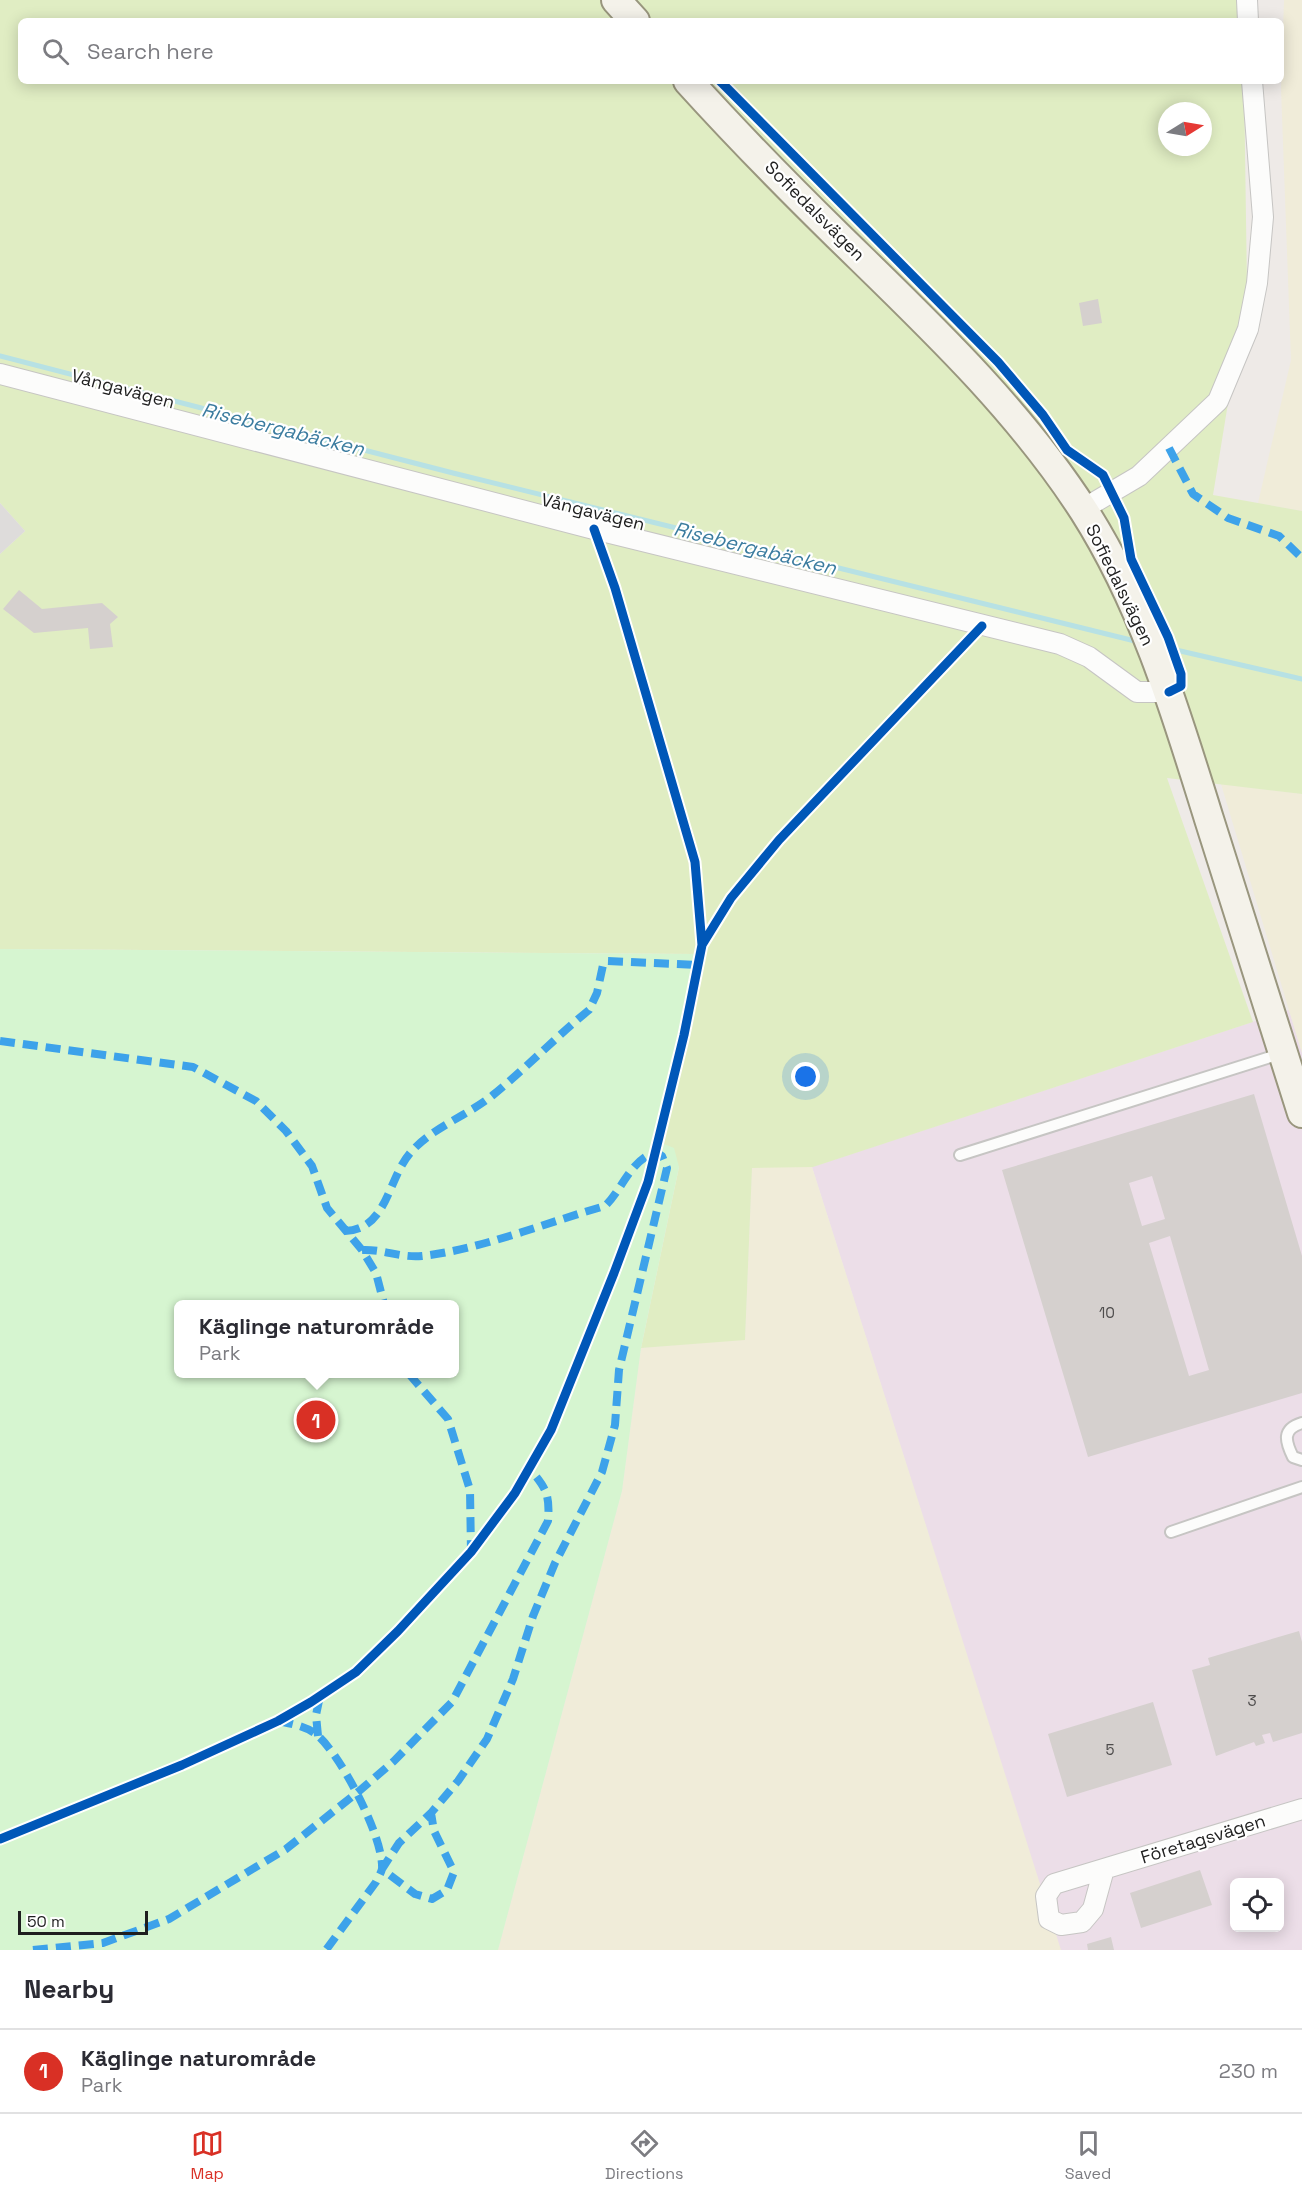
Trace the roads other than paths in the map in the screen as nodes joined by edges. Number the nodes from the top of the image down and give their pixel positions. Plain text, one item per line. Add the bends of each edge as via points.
1 (616, 0) edge
2 (1247, 0) edge
3 (632, 18) edge
4 (1248, 18) edge
5 (691, 84) edge
6 (1252, 84) edge
7 (0, 374) edge
8 (1083, 509) junction
9 (1166, 686) junction
10 (1283, 1053) junction
11 (1302, 1113) edge
12 (960, 1155) dead end
13 (1302, 1423) edge
14 (1302, 1460) edge
15 (1302, 1487) edge
16 (1171, 1532) dead end
17 (1302, 1809) edge
18 (1104, 1869) dead end

1 - 3 main road
2 - 4 street
5 - 8 main road, Sofiedalsvägen via 1003,404
6 - 8 street via 1263,217 1248,330 1218,401 1139,476
7 - 9 street, Vångavägen via 594,529 1060,644 1089,657 1137,692
8 - 9 main road, Sofiedalsvägen via 1139,617
9 - 10 main road, Sofiedalsvägen
10 - 11 main road, Sofiedalsvägen
10 - 12 lane
13 - 14 lane via 1292,1426 1286,1434 1293,1457
15 - 16 lane
17 - 18 street, Företagsvägen

